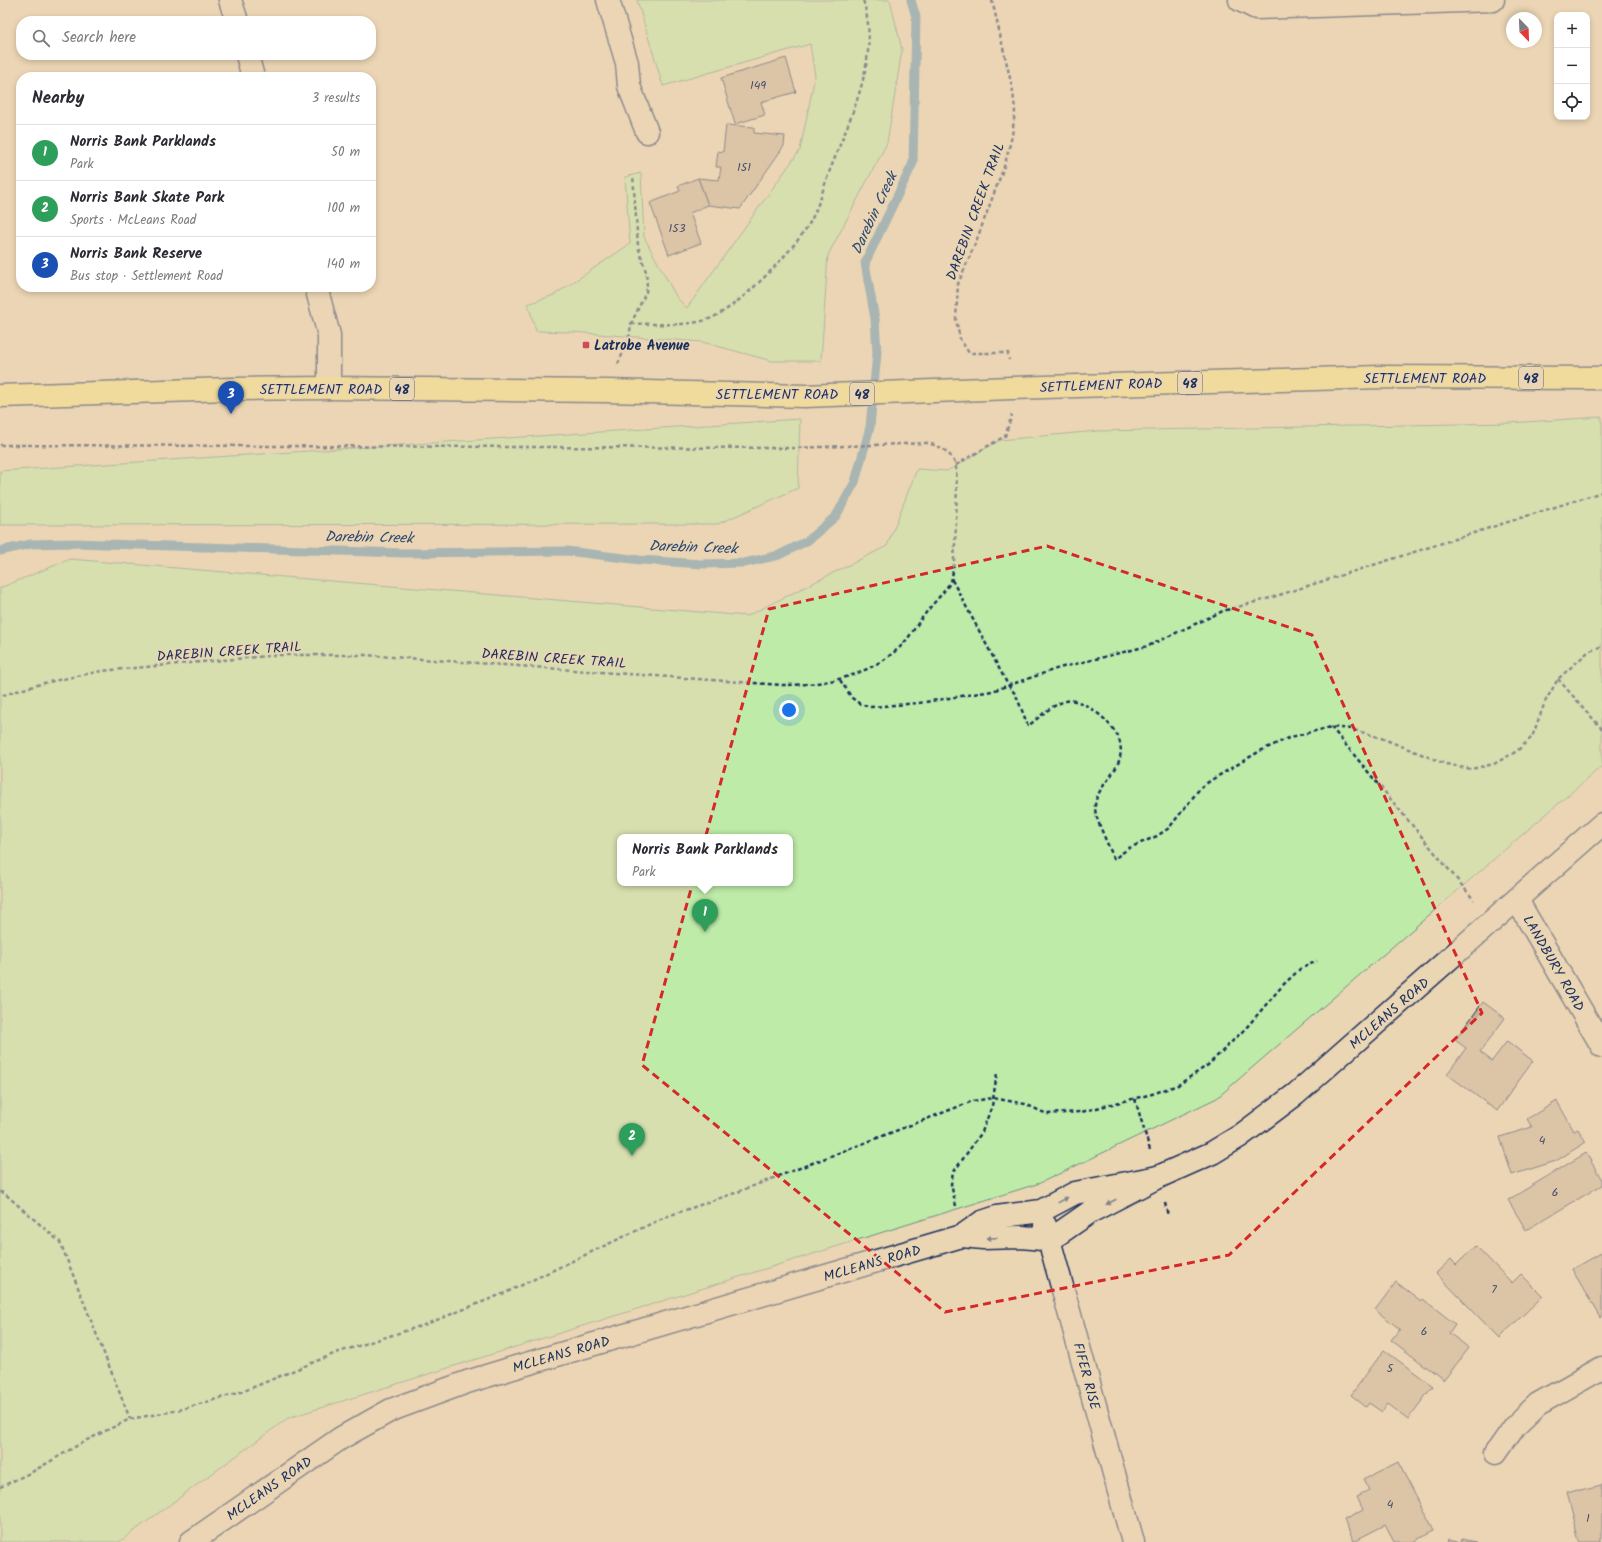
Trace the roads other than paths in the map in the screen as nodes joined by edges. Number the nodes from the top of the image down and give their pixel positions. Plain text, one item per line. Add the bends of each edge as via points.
1 (230, 0) edge
2 (608, 0) edge
3 (1240, 0) edge
4 (1493, 0) edge
5 (235, 16) edge
6 (248, 60) edge
7 (252, 72) edge
8 (647, 132) dead end
9 (317, 292) edge
10 (1602, 378) edge
11 (329, 388) junction
12 (0, 396) edge
13 (1602, 824) edge
14 (1518, 900) junction
15 (1602, 1046) edge
16 (1158, 1177) junction
17 (1041, 1211) junction
18 (962, 1236) junction
19 (1049, 1238) junction
20 (1602, 1368) edge
21 (1496, 1453) dead end
22 (191, 1542) edge
23 (1132, 1542) edge

1 - 5 street
2 - 8 street via 627,63 629,86
3 - 4 street via 1256,8
6 - 7 street
9 - 11 street via 328,335
10 - 11 main road, SETTLEMENT ROAD / 48 via 1380,377 805,396
11 - 12 main road, SETTLEMENT ROAD / 48
13 - 14 street, MCLEANS ROAD
14 - 15 street, LANDBURY ROAD
14 - 16 street, MCLEANS ROAD via 1296,1094 1240,1136 1212,1153
17 -> 16 street, MCLEANS ROAD via 1075,1193
16 -> 19 street, MCLEANS ROAD via 1090,1212 1064,1232
17 - 18 street, MCLEANS ROAD via 997,1217 982,1222
17 - 19 street, FIFER RISE
19 -> 18 street, MCLEANS ROAD via 1042,1240
18 - 22 street, MCLEANS ROAD via 516,1367 391,1410 341,1438
19 - 23 street, FIFER RISE
20 - 21 street via 1538,1404 1515,1426

